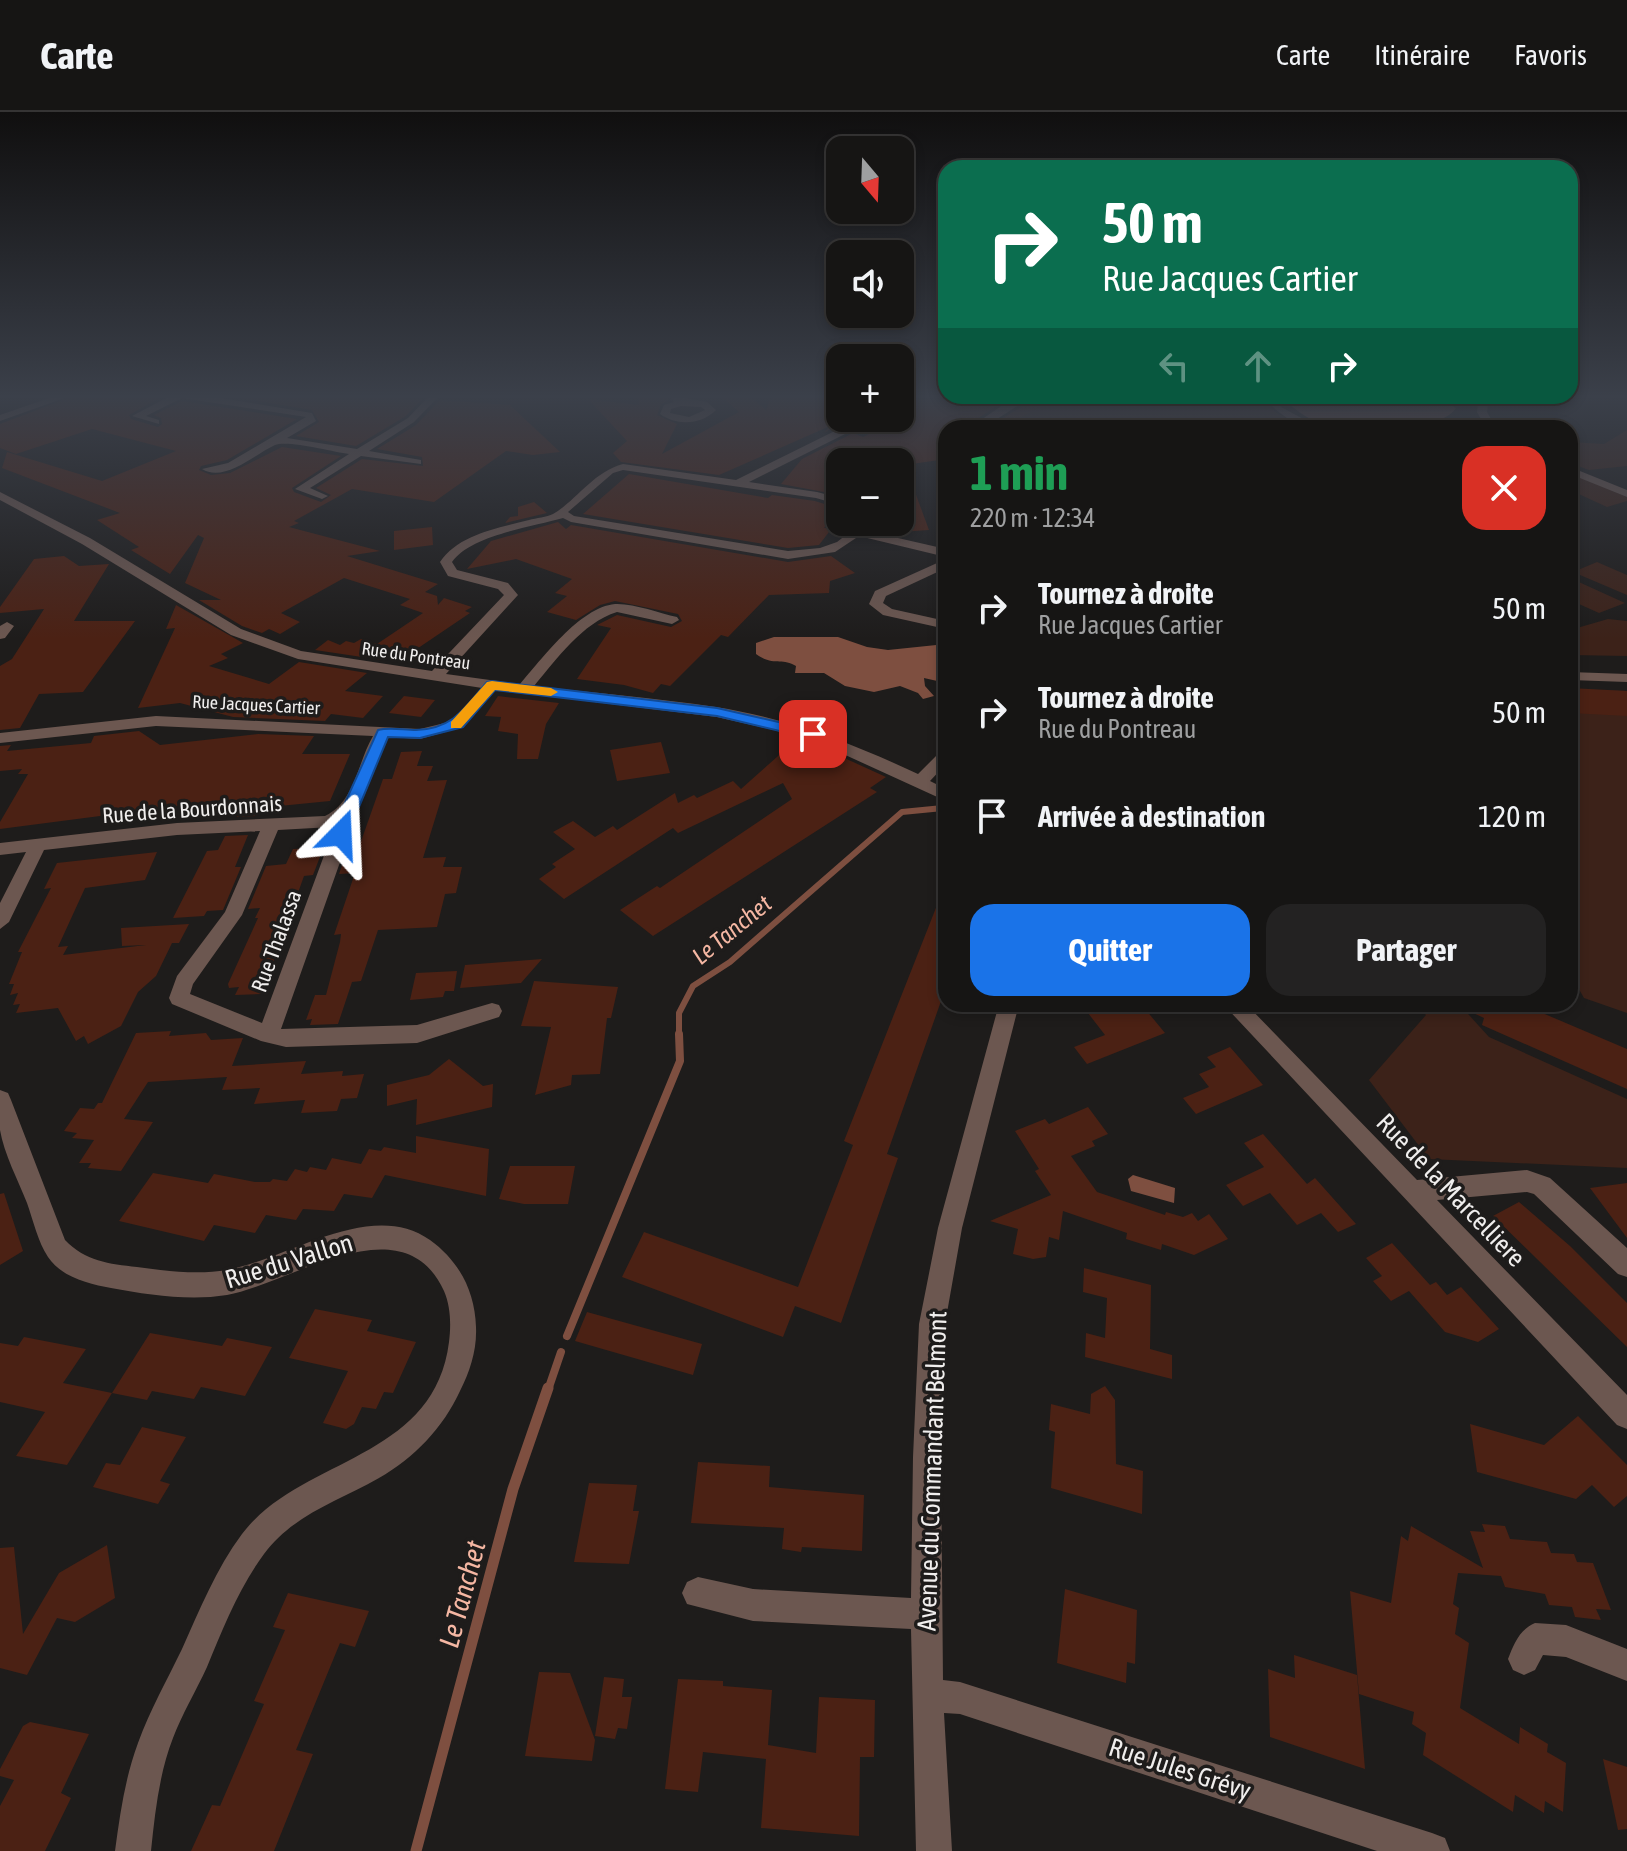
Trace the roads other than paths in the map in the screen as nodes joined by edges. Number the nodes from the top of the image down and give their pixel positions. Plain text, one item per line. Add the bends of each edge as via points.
1 (321, 476) edge
2 (605, 476) edge
3 (692, 476) edge
4 (752, 476) edge
5 (1585, 476) edge
6 (738, 483) junction
7 (1627, 494) edge
8 (0, 495) edge
9 (322, 496) dead end
10 (826, 498) edge
11 (562, 515) junction
12 (847, 536) edge
13 (890, 536) edge
14 (938, 550) edge
15 (938, 567) edge
16 (672, 620) dead end
17 (938, 623) edge
18 (1578, 676) edge
19 (435, 677) junction
20 (1627, 678) edge
21 (492, 685) junction
22 (523, 689) junction
23 (383, 733) junction
24 (0, 738) edge
25 (938, 763) edge
26 (920, 782) junction
27 (938, 792) edge
28 (340, 818) junction
29 (272, 823) junction
30 (38, 845) junction
31 (0, 849) edge
32 (0, 922) edge
33 (492, 1011) dead end
34 (1007, 1012) edge
35 (1241, 1012) edge
36 (268, 1035) junction
37 (0, 1100) edge
38 (1413, 1191) junction
39 (1627, 1265) edge
40 (1627, 1415) edge
41 (698, 1593) dead end
42 (927, 1614) junction
43 (1524, 1659) dead end
44 (1627, 1665) edge
45 (927, 1694) junction
46 (133, 1851) edge
47 (934, 1851) edge
48 (1432, 1851) edge

1 - 9 street via 301,489
2 - 11 street via 562,509
3 - 6 street
4 - 6 street
5 - 7 street
6 - 10 street
8 - 19 street, Rue du Pontreau via 252,639 326,661
11 - 12 street via 788,555 833,548
11 - 19 street via 451,551 446,562 452,573 503,586 511,595
13 - 14 street
15 - 17 street via 880,594 876,604 888,612
16 - 22 street via 607,609
18 - 20 street
19 - 21 street, Rue du Pontreau
21 - 22 street, Rue du Pontreau
21 - 23 street, Rue Jacques Cartier via 458,724 420,734
22 - 26 street, Rue du Pontreau via 766,722 859,751
23 - 24 street, Rue Jacques Cartier via 156,721
23 - 28 street via 351,807
25 - 26 street
26 - 27 street, Rue du Pontreau
28 - 29 street, Rue de la Bourdonnais
28 - 36 street, Rue Thalassa via 341,834
29 - 30 street, Rue de la Bourdonnais
29 - 36 street, Rue Thalassa via 233,915 184,982 179,998
30 - 31 street, Rue de la Bourdonnais
30 - 32 street
33 - 36 street, Rue Thalassa via 417,1034
34 - 42 street, Avenue du Commandant Belmont via 950,1228 932,1324
35 - 38 street, Rue de la Marcelliere
37 - 46 street, Rue du Vallon via 56,1248 70,1263 202,1286 257,1274 357,1239 389,1237 432,1254 463,1305 455,1375 437,1407 408,1439 371,1467 301,1501 269,1525 247,1553 152,1748 138,1801
38 - 39 street via 1527,1181 1542,1186
38 - 40 street, Rue de la Marcelliere
41 - 42 street via 753,1605
42 - 45 street, Avenue du Commandant Belmont
43 - 44 street via 1535,1639 1566,1641
45 - 47 street, Avenue du Commandant Belmont
45 - 48 street, Rue Jules Grévy via 960,1698

